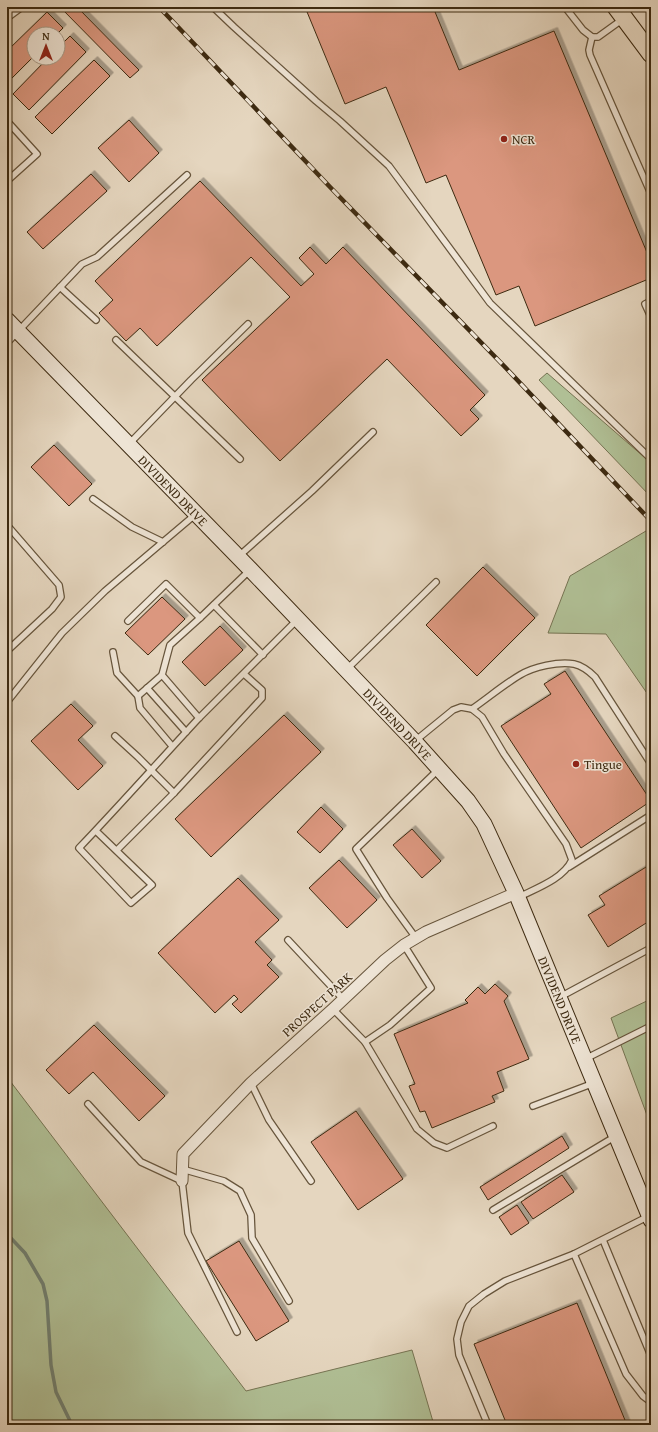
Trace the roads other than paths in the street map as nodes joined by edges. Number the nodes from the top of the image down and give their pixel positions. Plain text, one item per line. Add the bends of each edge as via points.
1 (22, 7) edge
2 (213, 7) edge
3 (565, 7) edge
4 (620, 13) edge
5 (7, 18) edge
6 (592, 37) junction
7 (651, 54) edge
8 (7, 121) edge
9 (186, 175) dead end
10 (7, 181) edge
11 (651, 194) edge
12 (60, 287) junction
13 (651, 301) edge
14 (651, 317) edge
15 (7, 320) edge
16 (96, 320) dead end
17 (248, 324) dead end
18 (19, 331) junction
19 (116, 340) dead end
20 (7, 343) edge
21 (174, 397) junction
22 (373, 432) dead end
23 (129, 444) junction
24 (240, 459) dead end
25 (651, 459) edge
26 (93, 499) dead end
27 (196, 514) junction
28 (7, 525) edge
29 (163, 542) junction
30 (238, 557) junction
31 (250, 569) junction
32 (436, 582) dead end
33 (214, 605) junction
34 (200, 618) junction
35 (297, 620) junction
36 (128, 621) dead end
37 (7, 651) edge
38 (113, 652) dead end
39 (263, 655) junction
40 (346, 670) junction
41 (162, 674) junction
42 (244, 674) junction
43 (147, 688) junction
44 (138, 696) junction
45 (7, 702) edge
46 (472, 709) junction
47 (199, 718) junction
48 (186, 732) junction
49 (115, 736) dead end
50 (415, 742) junction
51 (172, 746) junction
52 (651, 764) edge
53 (150, 769) junction
54 (439, 769) junction
55 (174, 793) junction
56 (651, 815) edge
57 (96, 830) junction
58 (117, 850) junction
59 (568, 867) junction
60 (517, 895) junction
61 (416, 938) junction
62 (288, 940) dead end
63 (404, 945) junction
64 (651, 948) edge
65 (560, 997) junction
66 (344, 999) junction
67 (333, 1009) junction
68 (651, 1026) edge
69 (365, 1042) junction
70 (585, 1059) junction
71 (251, 1082) junction
72 (594, 1082) junction
73 (88, 1104) dead end
74 (534, 1106) dead end
75 (493, 1126) dead end
76 (617, 1136) junction
77 (182, 1170) junction
78 (182, 1181) junction
79 (311, 1181) dead end
80 (646, 1194) edge
81 (493, 1210) dead end
82 (650, 1218) edge
83 (603, 1240) junction
84 (574, 1254) junction
85 (289, 1301) dead end
86 (237, 1332) dead end
87 (651, 1356) edge
88 (651, 1402) edge
89 (488, 1425) edge

1 - 5 lane
2 - 25 lane via 389,166 490,302
3 - 6 lane via 583,30
4 - 6 lane via 598,37
4 - 7 main road
6 - 11 lane via 590,55
8 - 10 lane via 37,154
9 - 12 lane via 97,257 82,264
12 - 16 lane
12 - 18 lane
13 - 14 lane via 645,304
15 - 18 street, DIVIDEND DRIVE
17 - 21 lane
18 - 20 lane
18 - 23 street, DIVIDEND DRIVE
19 - 21 lane
21 - 23 lane
21 - 24 lane
22 - 30 lane
23 - 27 street, DIVIDEND DRIVE
26 - 29 lane via 132,527
27 - 29 lane
27 - 30 street, DIVIDEND DRIVE
28 - 37 lane via 59,585 61,598
29 - 45 lane via 105,591 62,633
30 - 31 street, DIVIDEND DRIVE
31 - 33 lane
31 - 35 street, DIVIDEND DRIVE
32 - 40 lane
33 - 34 lane
33 - 39 lane
34 - 36 lane via 166,584
34 - 41 lane via 170,645
35 - 39 lane
35 - 40 street, DIVIDEND DRIVE
38 - 44 lane via 117,673
39 - 42 lane
40 - 50 street, DIVIDEND DRIVE
41 - 43 lane
41 - 47 lane
42 - 47 lane
42 - 55 lane via 262,690 262,698
43 - 44 lane
43 - 48 lane
44 - 51 lane via 140,708
46 - 50 lane via 461,707 452,710
46 - 52 lane via 532,668 573,664 587,669 595,677
46 - 59 lane via 482,717 504,754 566,844 572,860
47 - 48 lane
48 - 51 lane
49 - 53 lane
50 - 54 street, DIVIDEND DRIVE
51 - 53 lane
53 - 55 lane
53 - 57 lane
54 - 60 street, DIVIDEND DRIVE via 468,801 484,824
54 - 61 lane via 356,850
55 - 58 lane
56 - 59 lane
57 - 58 lane
57 - 58 lane via 79,848 131,903 152,885
59 - 60 lane via 556,877
60 - 61 street, PROSPECT PARK
60 - 65 street, DIVIDEND DRIVE
61 - 63 street, PROSPECT PARK
62 - 66 lane
63 - 66 street, PROSPECT PARK
63 - 69 lane via 431,988 390,1025
64 - 65 lane
65 - 70 street, DIVIDEND DRIVE
66 - 67 street, PROSPECT PARK
67 - 69 lane
67 - 71 street, PROSPECT PARK
68 - 70 lane
69 - 75 lane via 417,1130 434,1143 447,1148
70 - 72 street, DIVIDEND DRIVE
71 - 77 street, PROSPECT PARK via 183,1154
71 - 79 lane via 269,1120
72 - 74 lane
72 - 76 street, DIVIDEND DRIVE
73 - 78 lane via 141,1162
76 - 80 street, DIVIDEND DRIVE
76 - 81 lane
77 - 78 street, PROSPECT PARK
77 - 85 lane via 224,1181 240,1191 251,1215 252,1238
78 - 86 lane via 188,1233
80 - 82 street, DIVIDEND DRIVE
82 - 83 lane
83 - 84 lane
83 - 87 lane
84 - 88 lane via 626,1374
84 - 89 lane via 505,1281 469,1306 456,1339 459,1355

